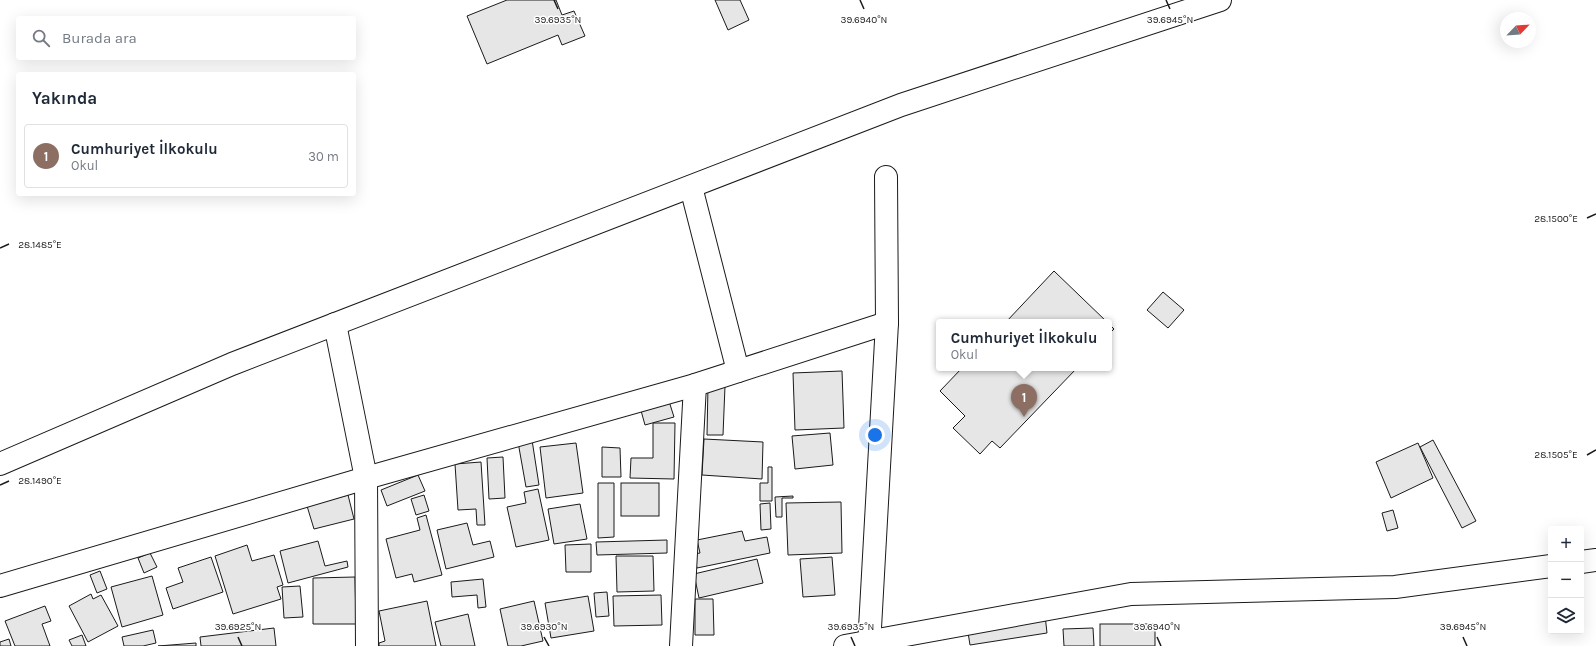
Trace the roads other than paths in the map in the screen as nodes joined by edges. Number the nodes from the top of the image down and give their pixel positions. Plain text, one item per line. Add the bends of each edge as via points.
1 (1220, 0) edge
2 (886, 177) dead end
3 (691, 187) junction
4 (335, 324) junction
5 (887, 324) junction
6 (738, 371) junction
7 (695, 385) junction
8 (0, 464) edge
9 (366, 478) junction
10 (1596, 560) edge
11 (1584, 562) edge
12 (1548, 566) edge
13 (0, 586) edge
14 (869, 644) edge
15 (367, 646) edge
16 (681, 646) edge
17 (845, 646) edge

1 - 3 street via 901,105
2 - 5 street
3 - 4 street
3 - 6 street
4 - 8 street via 232,364
4 - 9 street
5 - 6 street
5 - 14 street
6 - 7 street
7 - 9 street
7 - 16 street
9 - 13 street
9 - 15 street
10 - 11 street
12 - 14 street via 1394,587 1131,594
14 - 17 street

